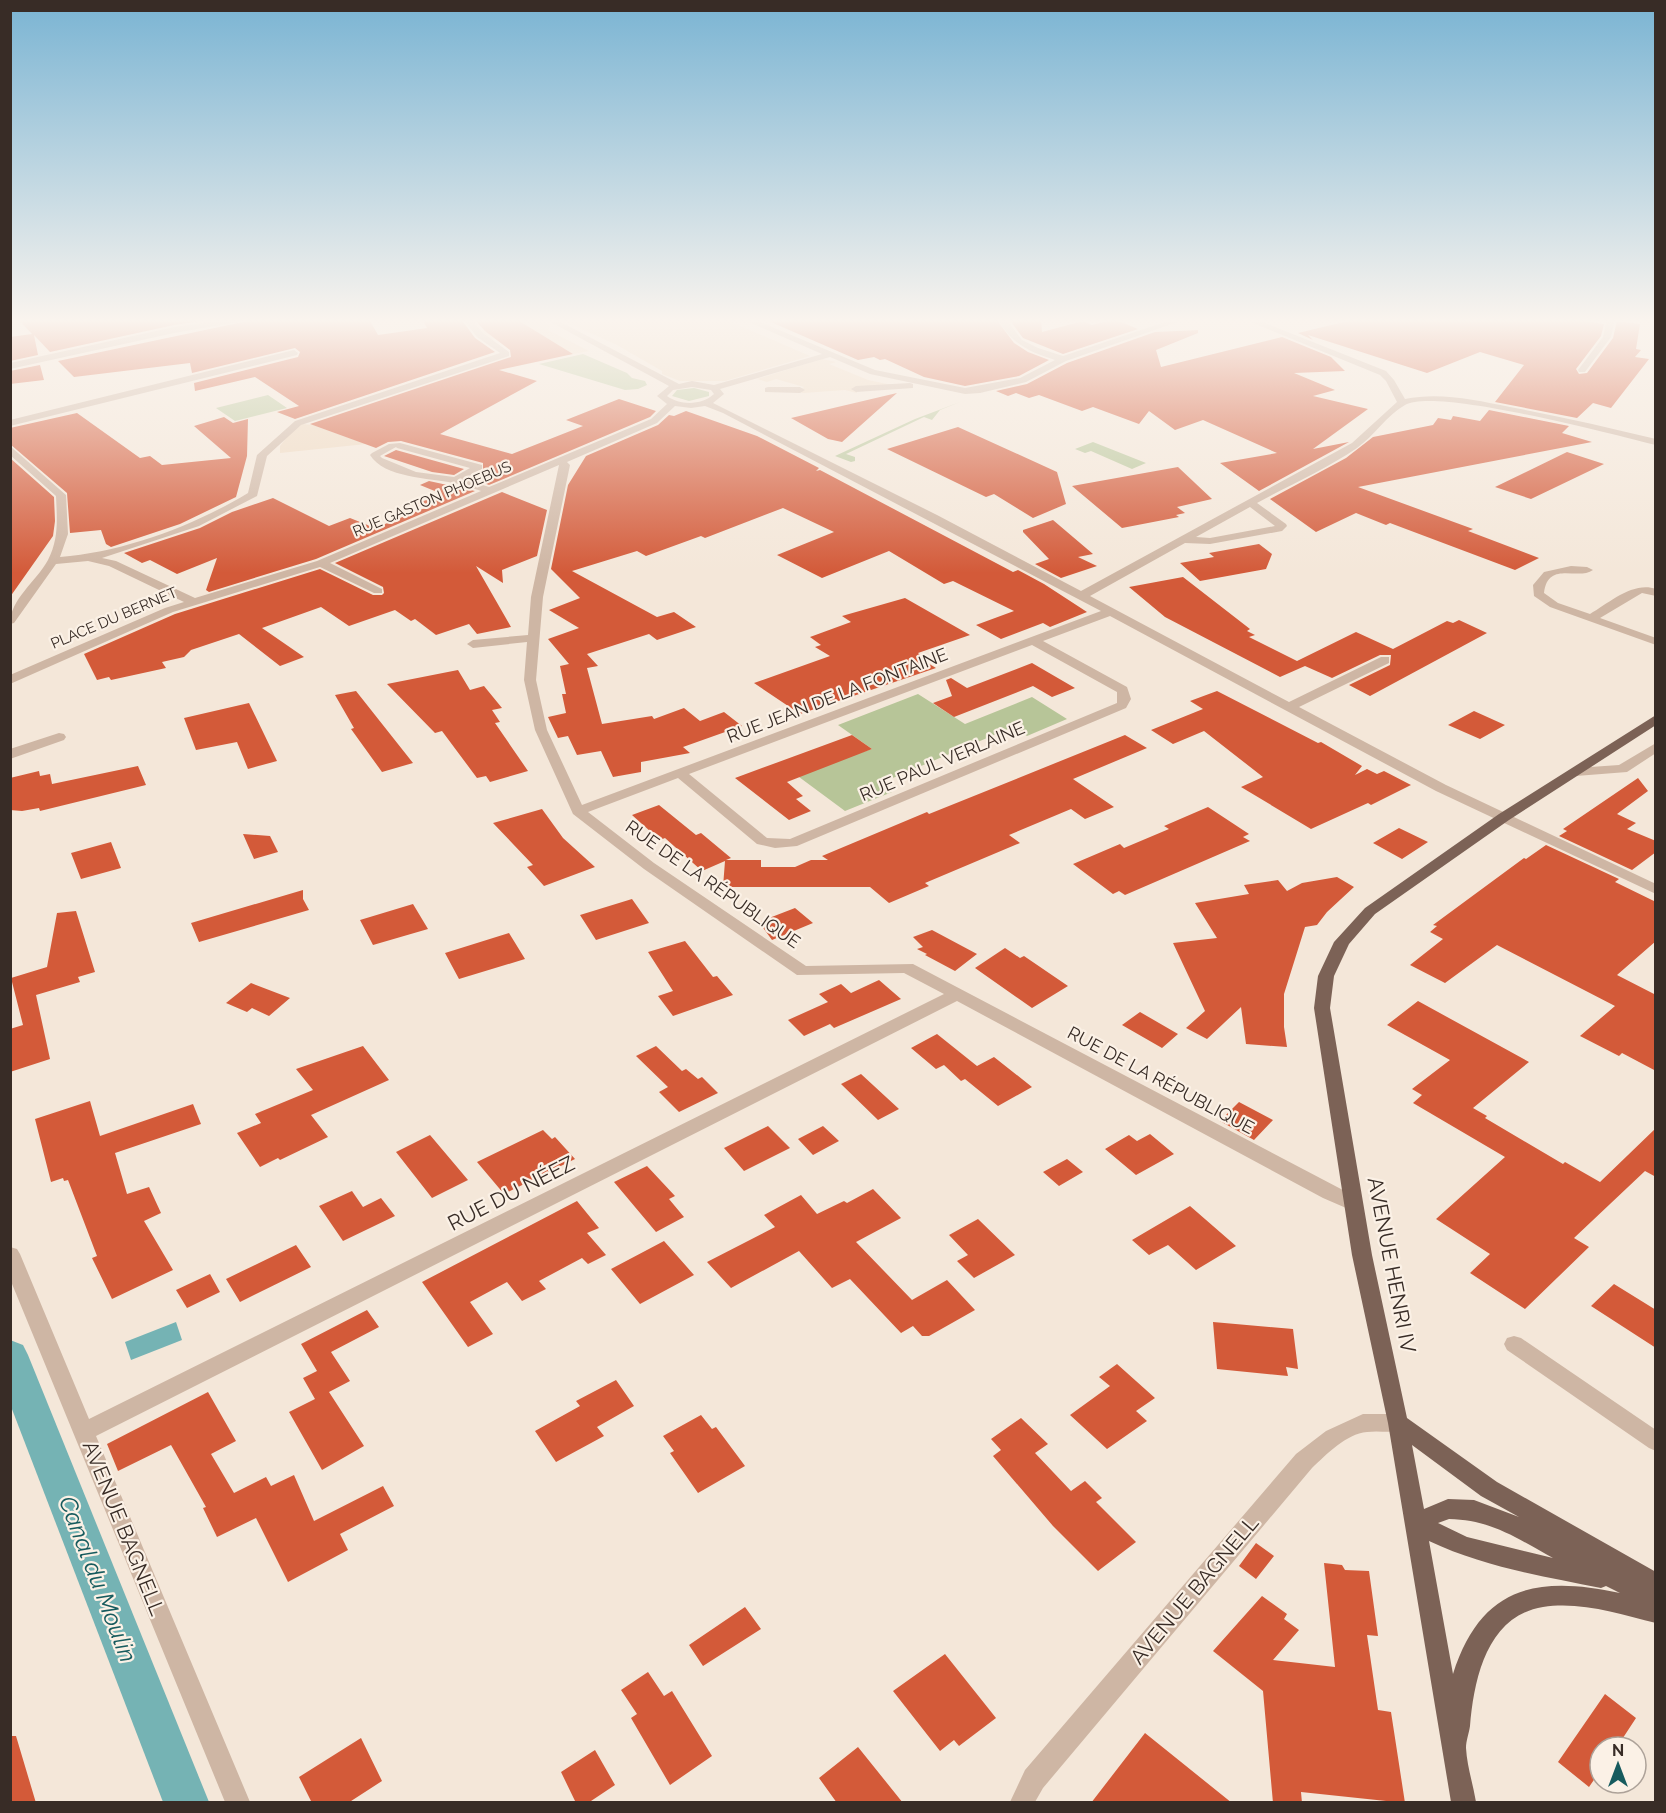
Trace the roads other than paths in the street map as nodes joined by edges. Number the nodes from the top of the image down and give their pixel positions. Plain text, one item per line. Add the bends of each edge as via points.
1 (673, 403) edge
2 (89, 404) edge
3 (356, 404) edge
4 (678, 404) edge
5 (700, 404) edge
6 (707, 404) edge
7 (1400, 404) edge
8 (1480, 404) edge
9 (10, 423) edge
10 (1656, 442) edge
11 (10, 449) edge
12 (16, 460) edge
13 (561, 461) junction
14 (456, 480) junction
15 (490, 491) junction
16 (1252, 504) junction
17 (1180, 540) junction
18 (88, 558) junction
19 (53, 561) junction
20 (321, 562) junction
21 (1587, 570) dead end
22 (378, 591) dead end
23 (1656, 593) edge
24 (1082, 596) junction
25 (194, 602) junction
26 (1109, 612) junction
27 (12, 616) edge
28 (1591, 618) junction
29 (534, 638) junction
30 (1034, 640) junction
31 (1656, 642) edge
32 (473, 644) dead end
33 (1385, 660) dead end
34 (12, 678) edge
35 (1289, 707) junction
36 (1656, 719) edge
37 (58, 737) dead end
38 (1656, 747) edge
39 (10, 755) edge
40 (1576, 772) junction
41 (680, 773) junction
42 (578, 811) junction
43 (1504, 817) junction
44 (1656, 890) edge
45 (958, 994) junction
46 (1353, 1204) junction
47 (10, 1254) edge
48 (1514, 1344) dead end
49 (1398, 1423) junction
50 (84, 1432) junction
51 (1656, 1442) edge
52 (1414, 1523) junction
53 (1618, 1581) junction
54 (1656, 1584) edge
55 (1656, 1597) edge
56 (1656, 1612) edge
57 (1454, 1754) junction
58 (237, 1803) edge
59 (1022, 1803) edge
60 (1463, 1803) edge

1 - 13 street, RUE GASTON PHOEBUS via 654,421
2 - 9 street
3 - 18 street via 298,423 262,455 253,494 230,509
4 - 5 street
6 - 24 street via 853,475
7 - 16 street via 1355,445
8 - 10 street
11 - 12 street
12 - 19 street via 61,495 63,534
13 - 15 street, RUE GASTON PHOEBUS
13 - 29 street, RUE DE LA RÉPUBLIQUE via 565,465 537,597
14 - 14 street via 414,475 378,460 375,455 396,446 478,467
14 - 15 street
15 - 20 street, RUE GASTON PHOEBUS
16 - 17 street
16 - 17 street via 1282,526 1210,541
17 - 24 street
18 - 19 street, PLACE DU BERNET
18 - 25 street, PLACE DU BERNET via 112,562
19 - 27 street
20 - 22 street
20 - 25 street, RUE GASTON PHOEBUS
21 - 28 street via 1564,569 1545,575 1537,586 1538,594 1554,605
23 - 28 street via 1639,591
24 - 26 street
25 - 34 street, PLACE DU BERNET
26 - 30 street, RUE JEAN DE LA FONTAINE
26 - 35 street
28 - 31 street
29 - 32 street
29 - 42 street, RUE DE LA RÉPUBLIQUE via 530,680 541,730
30 - 41 street, RUE JEAN DE LA FONTAINE
30 - 41 street, RUE PAUL VERLAINE via 1123,690 1122,705 792,843 762,841
33 - 35 street
35 - 43 street
36 - 40 main road, AVENUE HENRI IV
37 - 39 street
38 - 40 street via 1622,769
40 - 43 main road, AVENUE HENRI IV
41 - 42 street, RUE JEAN DE LA FONTAINE
42 - 45 street, RUE DE LA RÉPUBLIQUE via 655,870 803,971 906,968
43 - 44 street
43 - 46 main road, AVENUE HENRI IV via 1370,911 1342,942 1326,976 1322,1008
45 - 46 street, RUE DE LA RÉPUBLIQUE
45 - 50 street, RUE DU NÉEZ
46 - 49 main road, AVENUE HENRI IV
47 - 50 street, AVENUE BAGNELL
48 - 51 street
49 - 52 main road, AVENUE HENRI IV
49 - 54 main road via 1490,1489
49 - 59 street, AVENUE BAGNELL via 1363,1423 1332,1437 1304,1461 1034,1779
50 - 58 street, AVENUE BAGNELL
52 - 53 main road via 1463,1546 1504,1558
52 - 53 main road via 1448,1509 1474,1510 1505,1521
52 - 57 main road, AVENUE HENRI IV
53 - 55 main road
56 - 57 main road via 1599,1598 1562,1594 1524,1599 1498,1615 1480,1640 1466,1673
57 - 60 main road, AVENUE HENRI IV

